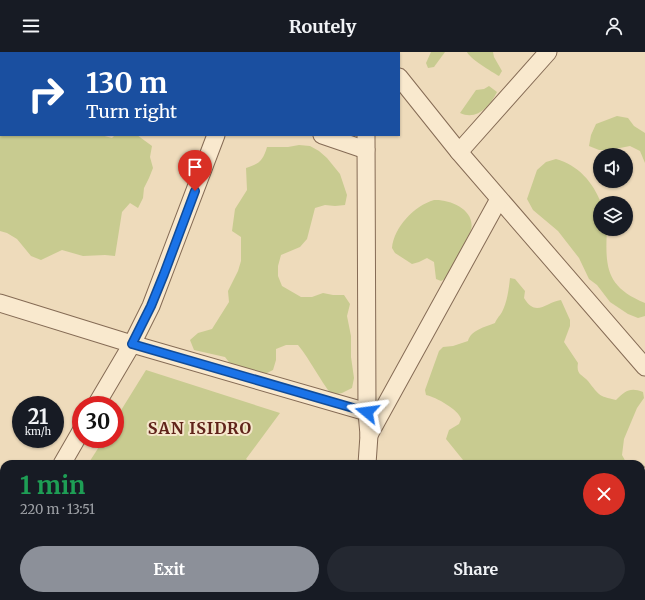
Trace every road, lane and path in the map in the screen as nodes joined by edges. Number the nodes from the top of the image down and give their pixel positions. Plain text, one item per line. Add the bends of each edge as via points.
1 (548, 52) edge
2 (400, 78) edge
3 (216, 136) edge
4 (328, 136) edge
5 (366, 142) edge
6 (459, 152) junction
7 (499, 199) junction
8 (0, 303) edge
9 (132, 344) junction
10 (645, 367) edge
11 (101, 396) edge
12 (367, 412) junction
13 (368, 435) junction
14 (72, 447) edge
15 (64, 460) edge
16 (367, 460) edge

1 - 6 street
2 - 6 street
3 - 9 street via 164,274
4 - 5 street
5 - 12 street
6 - 7 street
7 - 10 street
7 - 13 street
8 - 9 street
9 - 11 street
9 - 12 street
12 - 13 street
13 - 16 street
14 - 15 street

